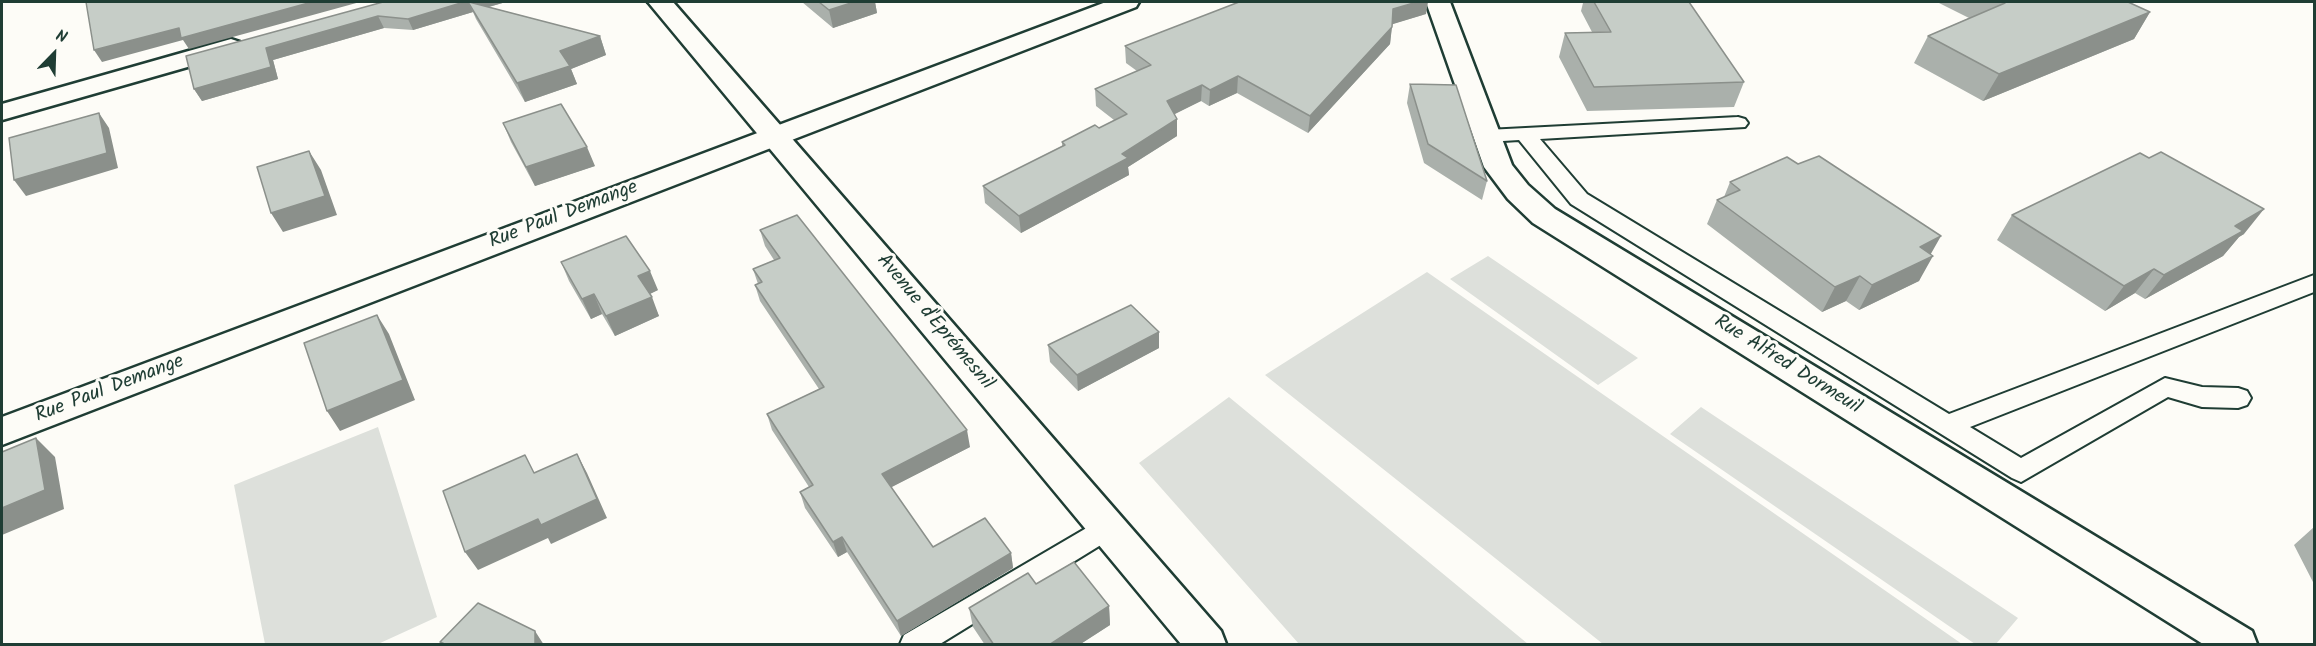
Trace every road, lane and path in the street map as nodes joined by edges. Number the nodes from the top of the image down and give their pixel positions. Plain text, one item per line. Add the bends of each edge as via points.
1 (660, 2) edge
2 (1127, 2) edge
3 (1438, 2) edge
4 (259, 40) edge
5 (3, 105) edge
6 (1738, 123) dead end
7 (1525, 135) junction
8 (776, 136) junction
9 (1487, 136) junction
10 (2314, 283) edge
11 (2238, 398) dead end
12 (1947, 425) junction
13 (2, 431) edge
14 (1107, 528) junction
15 (915, 645) edge
16 (1206, 645) edge
17 (2237, 645) edge

1 - 8 street, Avenue d'Eprémesnil
2 - 8 street, Rue Paul Demange
3 - 9 street, Rue Alfred Dormeuil
4 - 5 street
6 - 7 lane
7 - 9 lane
7 - 12 lane via 1579,199
8 - 13 street, Rue Paul Demange
8 - 14 street, Avenue d'Eprémesnil
9 - 17 street, Rue Alfred Dormeuil via 1498,167 1544,216
10 - 12 lane
11 - 12 lane via 2202,397 2165,387 2021,471
14 - 15 lane
14 - 16 street, Avenue d'Eprémesnil

